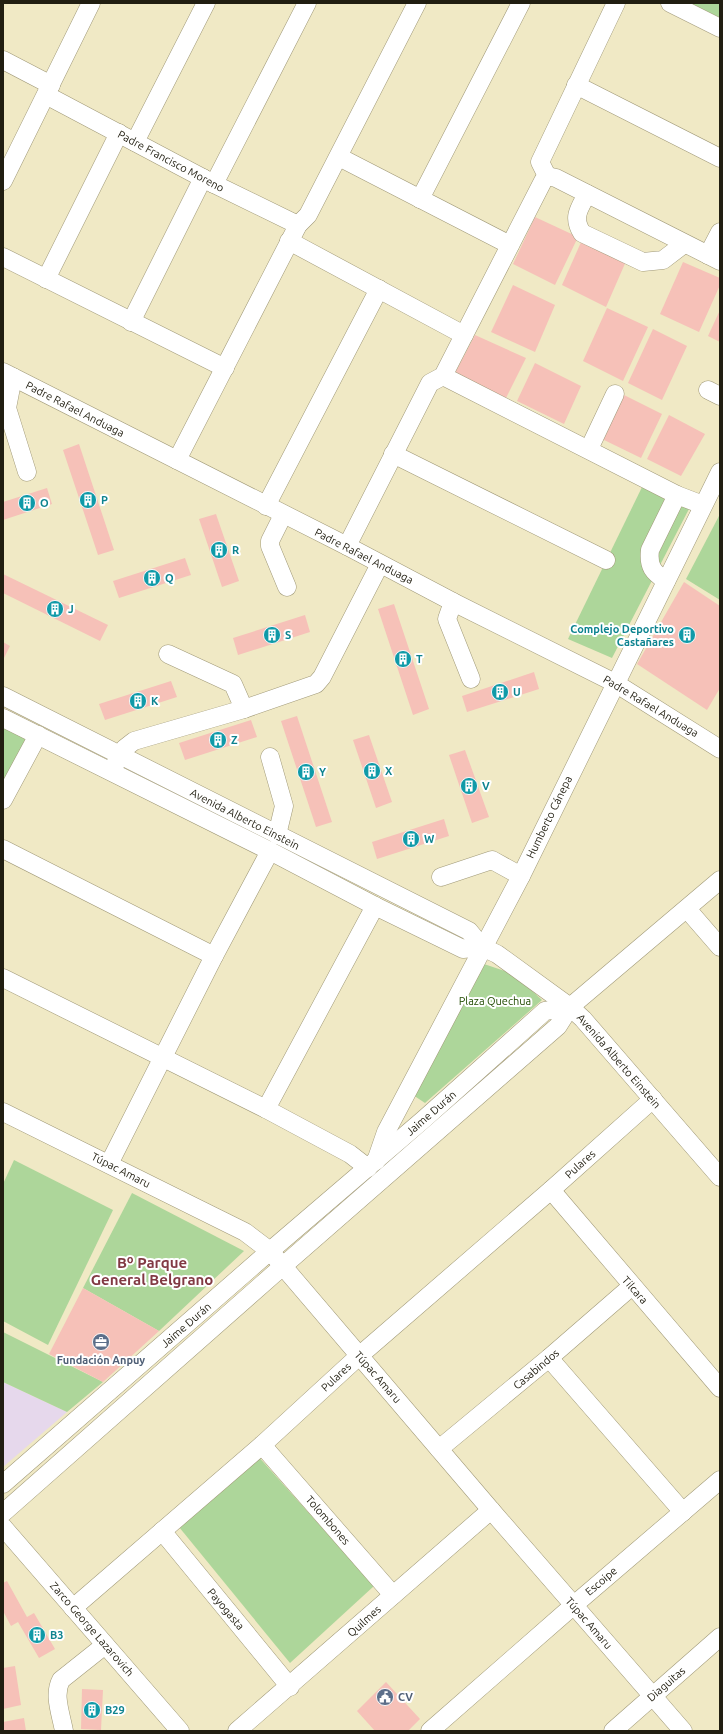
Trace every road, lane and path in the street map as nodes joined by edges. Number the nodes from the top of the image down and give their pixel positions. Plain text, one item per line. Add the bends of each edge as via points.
1 (91, 3) edge
2 (206, 3) edge
3 (307, 3) edge
4 (521, 3) edge
5 (616, 3) edge
6 (670, 3) edge
7 (414, 4) edge
8 (720, 28) edge
9 (3, 60) edge
10 (576, 85) junction
11 (48, 90) junction
12 (119, 134) junction
13 (135, 142) junction
14 (339, 157) junction
15 (720, 158) edge
16 (547, 176) junction
17 (3, 181) edge
18 (209, 181) junction
19 (587, 194) junction
20 (420, 199) junction
21 (298, 225) junction
22 (720, 232) edge
23 (289, 242) junction
24 (684, 244) junction
25 (510, 245) junction
26 (3, 257) edge
27 (714, 258) edge
28 (46, 279) junction
29 (379, 289) junction
30 (132, 322) junction
31 (464, 335) junction
32 (224, 368) junction
33 (8, 374) edge
34 (443, 376) junction
35 (615, 394) dead end
36 (589, 449) junction
37 (393, 454) junction
38 (177, 460) junction
39 (27, 472) dead end
40 (720, 472) edge
41 (678, 495) junction
42 (704, 505) junction
43 (266, 506) junction
44 (283, 514) junction
45 (347, 546) junction
46 (606, 560) dead end
47 (380, 564) junction
48 (666, 581) junction
49 (287, 587) dead end
50 (452, 602) junction
51 (168, 654) dead end
52 (471, 679) dead end
53 (615, 683) junction
54 (3, 696) edge
55 (244, 709) junction
56 (3, 718) edge
57 (38, 735) junction
58 (720, 749) edge
59 (270, 757) dead end
60 (116, 764) junction
61 (3, 800) edge
62 (274, 843) junction
63 (3, 849) edge
64 (521, 876) junction
65 (441, 877) dead end
66 (720, 880) edge
67 (375, 906) junction
68 (687, 909) junction
69 (720, 947) edge
70 (482, 948) junction
71 (214, 956) junction
72 (3, 978) edge
73 (570, 1007) junction
74 (163, 1057) junction
75 (653, 1099) junction
76 (266, 1109) junction
77 (3, 1112) edge
78 (109, 1164) junction
79 (372, 1164) junction
80 (720, 1177) edge
81 (551, 1190) junction
82 (270, 1251) junction
83 (283, 1266) junction
84 (632, 1286) junction
85 (360, 1356) junction
86 (549, 1358) junction
87 (720, 1388) edge
88 (262, 1445) junction
89 (439, 1449) junction
90 (720, 1480) edge
91 (3, 1484) edge
92 (491, 1510) junction
93 (683, 1512) junction
94 (3, 1514) edge
95 (3, 1527) edge
96 (162, 1531) junction
97 (393, 1595) junction
98 (574, 1605) junction
99 (73, 1608) junction
100 (720, 1637) edge
101 (105, 1645) junction
102 (290, 1686) junction
103 (652, 1696) junction
104 (64, 1731) edge
105 (180, 1731) edge
106 (237, 1731) edge
107 (430, 1731) edge
108 (613, 1731) edge
109 (683, 1731) edge

1 - 11 street
2 - 13 street
3 - 18 street
4 - 20 street
5 - 10 street
6 - 8 street
7 - 14 street
9 - 11 street, Padre Francisco Moreno
10 - 15 street
10 - 16 street via 540,162
11 - 12 street, Padre Francisco Moreno
11 - 17 street
12 - 13 street, Padre Francisco Moreno
12 - 28 street
13 - 18 street, Padre Francisco Moreno
14 - 20 street
14 - 21 street via 308,215
16 - 19 street
16 - 25 street
18 - 21 street, Padre Francisco Moreno
18 - 30 street
19 - 24 street
19 - 24 street via 576,214 578,227 582,233 643,262 663,260
20 - 25 street
21 - 23 street
22 - 27 street
23 - 29 street
23 - 32 street
24 - 27 street
25 - 31 street
26 - 28 street
28 - 30 street
29 - 31 street
29 - 43 street
30 - 32 street
31 - 34 street
32 - 38 street
33 - 38 street, Padre Rafael Anduaga
33 - 39 street via 7,408
34 - 36 street
34 - 37 street via 430,383
35 - 36 street
36 - 41 street
37 - 45 street
37 - 46 street
38 - 43 street, Padre Rafael Anduaga
40 - 42 street, Humberto Cánepa
41 - 42 street
41 - 48 street via 650,550 649,558 654,572
42 - 48 street, Humberto Cánepa
43 - 44 street, Padre Rafael Anduaga
44 - 45 street, Padre Rafael Anduaga
44 - 49 street via 270,546
45 - 47 street, Padre Rafael Anduaga
47 - 50 street, Padre Rafael Anduaga
47 - 55 street via 316,684
48 - 53 street, Humberto Cánepa
50 - 52 street via 447,619
50 - 53 street, Padre Rafael Anduaga
51 - 55 street via 233,684
53 - 58 street, Padre Rafael Anduaga
53 - 64 street, Humberto Cánepa
54 - 60 street, Avenida Alberto Einstein
55 - 60 street via 134,741 129,744
56 - 57 street, Avenida Alberto Einstein
57 - 60 street, Avenida Alberto Einstein
57 - 61 street
59 - 62 street via 284,806
60 - 62 street, Avenida Alberto Einstein
62 - 67 street, Avenida Alberto Einstein
62 - 70 street, Avenida Alberto Einstein via 469,931
62 - 71 street
63 - 71 street
64 - 65 street via 492,860
64 - 70 street, Humberto Cánepa
66 - 68 street
67 - 70 street, Avenida Alberto Einstein via 463,949
67 - 76 street
68 - 69 street
68 - 73 street
70 - 73 street, Avenida Alberto Einstein via 506,960
70 - 79 street, Humberto Cánepa via 386,1132
71 - 74 street
72 - 74 street
73 - 75 street, Avenida Alberto Einstein via 583,1018
73 - 79 street, Jaime Durán via 545,1012
73 - 83 street, Jaime Durán via 558,1026
74 - 76 street
74 - 78 street
75 - 80 street, Avenida Alberto Einstein
75 - 81 street, Pulares
76 - 79 street
77 - 78 street, Túpac Amaru
78 - 82 street, Túpac Amaru via 245,1232
79 - 82 street, Jaime Durán
81 - 84 street, Tilcara
81 - 85 street, Pulares
82 - 83 street, Túpac Amaru
82 - 91 street, Jaime Durán
83 - 85 street, Túpac Amaru
83 - 94 street, Jaime Durán
84 - 86 street, Casabindos
84 - 87 street, Tilcara
85 - 88 street, Pulares
85 - 89 street, Túpac Amaru
86 - 89 street, Casabindos
86 - 93 street
88 - 96 street, Pulares
88 - 97 street, Tolombones
89 - 92 street, Túpac Amaru
90 - 93 street, Escoipe
92 - 97 street, Quilmes
92 - 98 street, Túpac Amaru
93 - 98 street, Escoipe
95 - 99 street, Zarco George Lazarovich
96 - 99 street, Pulares
96 - 102 street, Payogasta
97 - 102 street, Quilmes
98 - 103 street, Túpac Amaru
98 - 107 street, Escoipe
99 - 101 street, Zarco George Lazarovich
100 - 103 street, Diaguitas
101 - 104 street via 62,1680 58,1687
101 - 105 street, Zarco George Lazarovich
102 - 106 street, Quilmes
103 - 108 street, Diaguitas
103 - 109 street, Túpac Amaru

